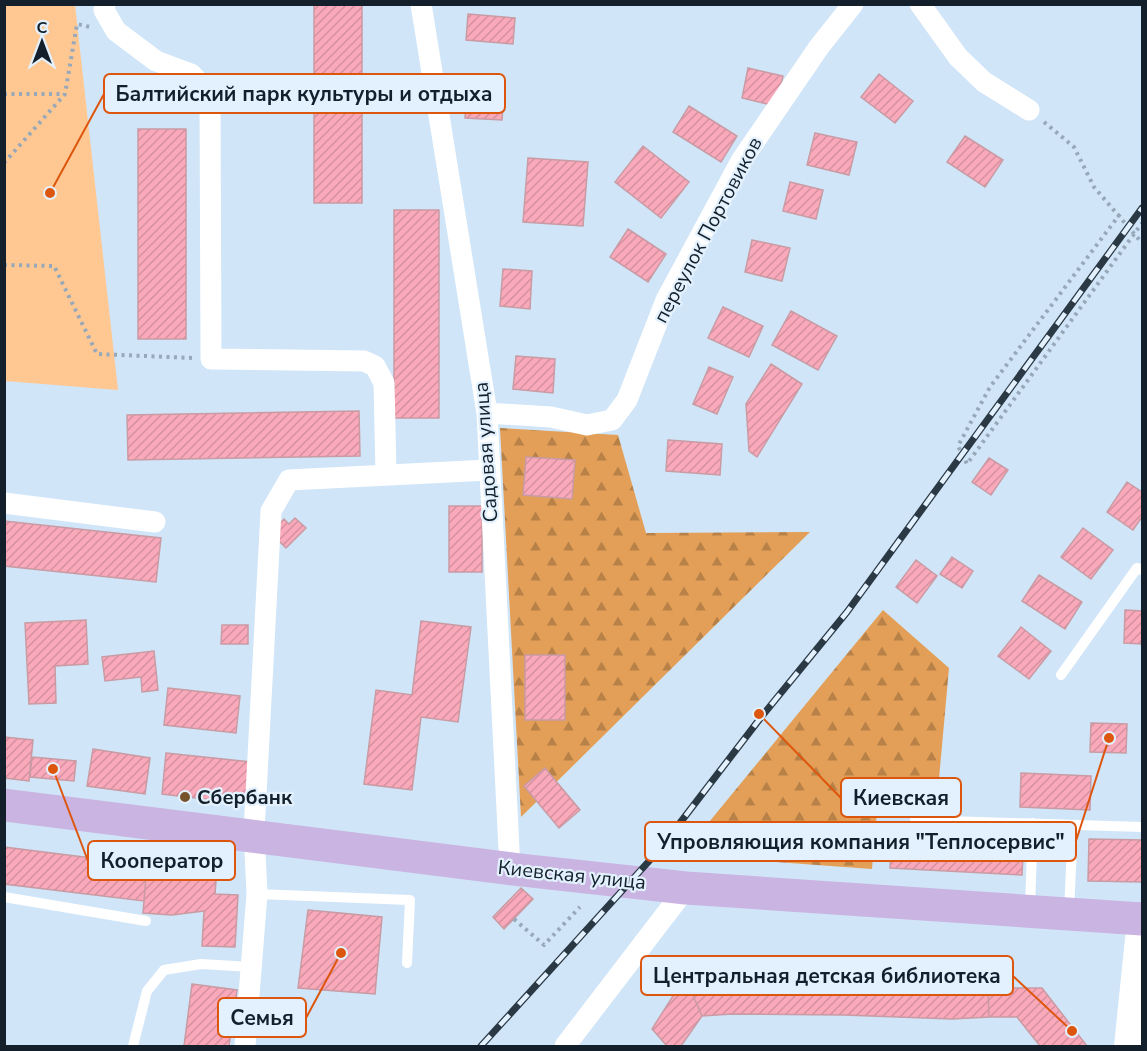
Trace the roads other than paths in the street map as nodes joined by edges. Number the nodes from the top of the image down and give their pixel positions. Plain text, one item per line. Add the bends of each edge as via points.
1 (105, 4) edge
2 (421, 4) edge
3 (853, 4) edge
4 (920, 4) edge
5 (1029, 110) road end
6 (487, 413) junction
7 (489, 470) junction
8 (386, 474) junction
9 (4, 503) edge
10 (155, 522) dead end
11 (1143, 570) edge
12 (1061, 675) dead end
13 (4, 805) edge
14 (915, 820) dead end
15 (1033, 824) junction
16 (1073, 825) junction
17 (1143, 827) edge
18 (254, 838) junction
19 (516, 870) junction
20 (686, 888) junction
21 (256, 894) junction
22 (4, 897) edge
23 (1030, 912) junction
24 (1069, 914) junction
25 (1143, 919) edge
26 (146, 921) dead end
27 (407, 963) dead end
28 (251, 967) junction
29 (133, 1047) edge
30 (245, 1047) edge
31 (565, 1047) edge
32 (1129, 1047) edge

1 - 8 street via 104,10 116,31 156,62 191,74 210,94 211,359 364,361 375,366 384,383
2 - 6 street, Садовая улица
3 - 6 street, переулок Портовиков via 741,161 666,300 627,400 612,420 587,425 551,417
4 - 5 street via 975,74
6 - 7 street, Садовая улица
7 - 8 street
7 - 19 street, Садовая улица
8 - 18 street via 289,480 271,511
9 - 10 street
11 - 12 lane via 1137,568
13 - 18 main road, Киевская улица
14 - 15 lane
15 - 16 lane
15 - 23 lane
16 - 17 lane
16 - 24 lane
18 - 19 main road, Киевская улица
18 - 21 street
19 - 20 main road, Киевская улица
20 - 23 main road, Киевская улица
20 - 31 street
21 - 27 lane via 410,900
21 - 28 street
22 - 26 lane
23 - 24 main road, Киевская улица
24 - 25 main road, Киевская улица
25 - 32 street
28 - 29 lane via 201,964 164,970 147,991
28 - 30 street

